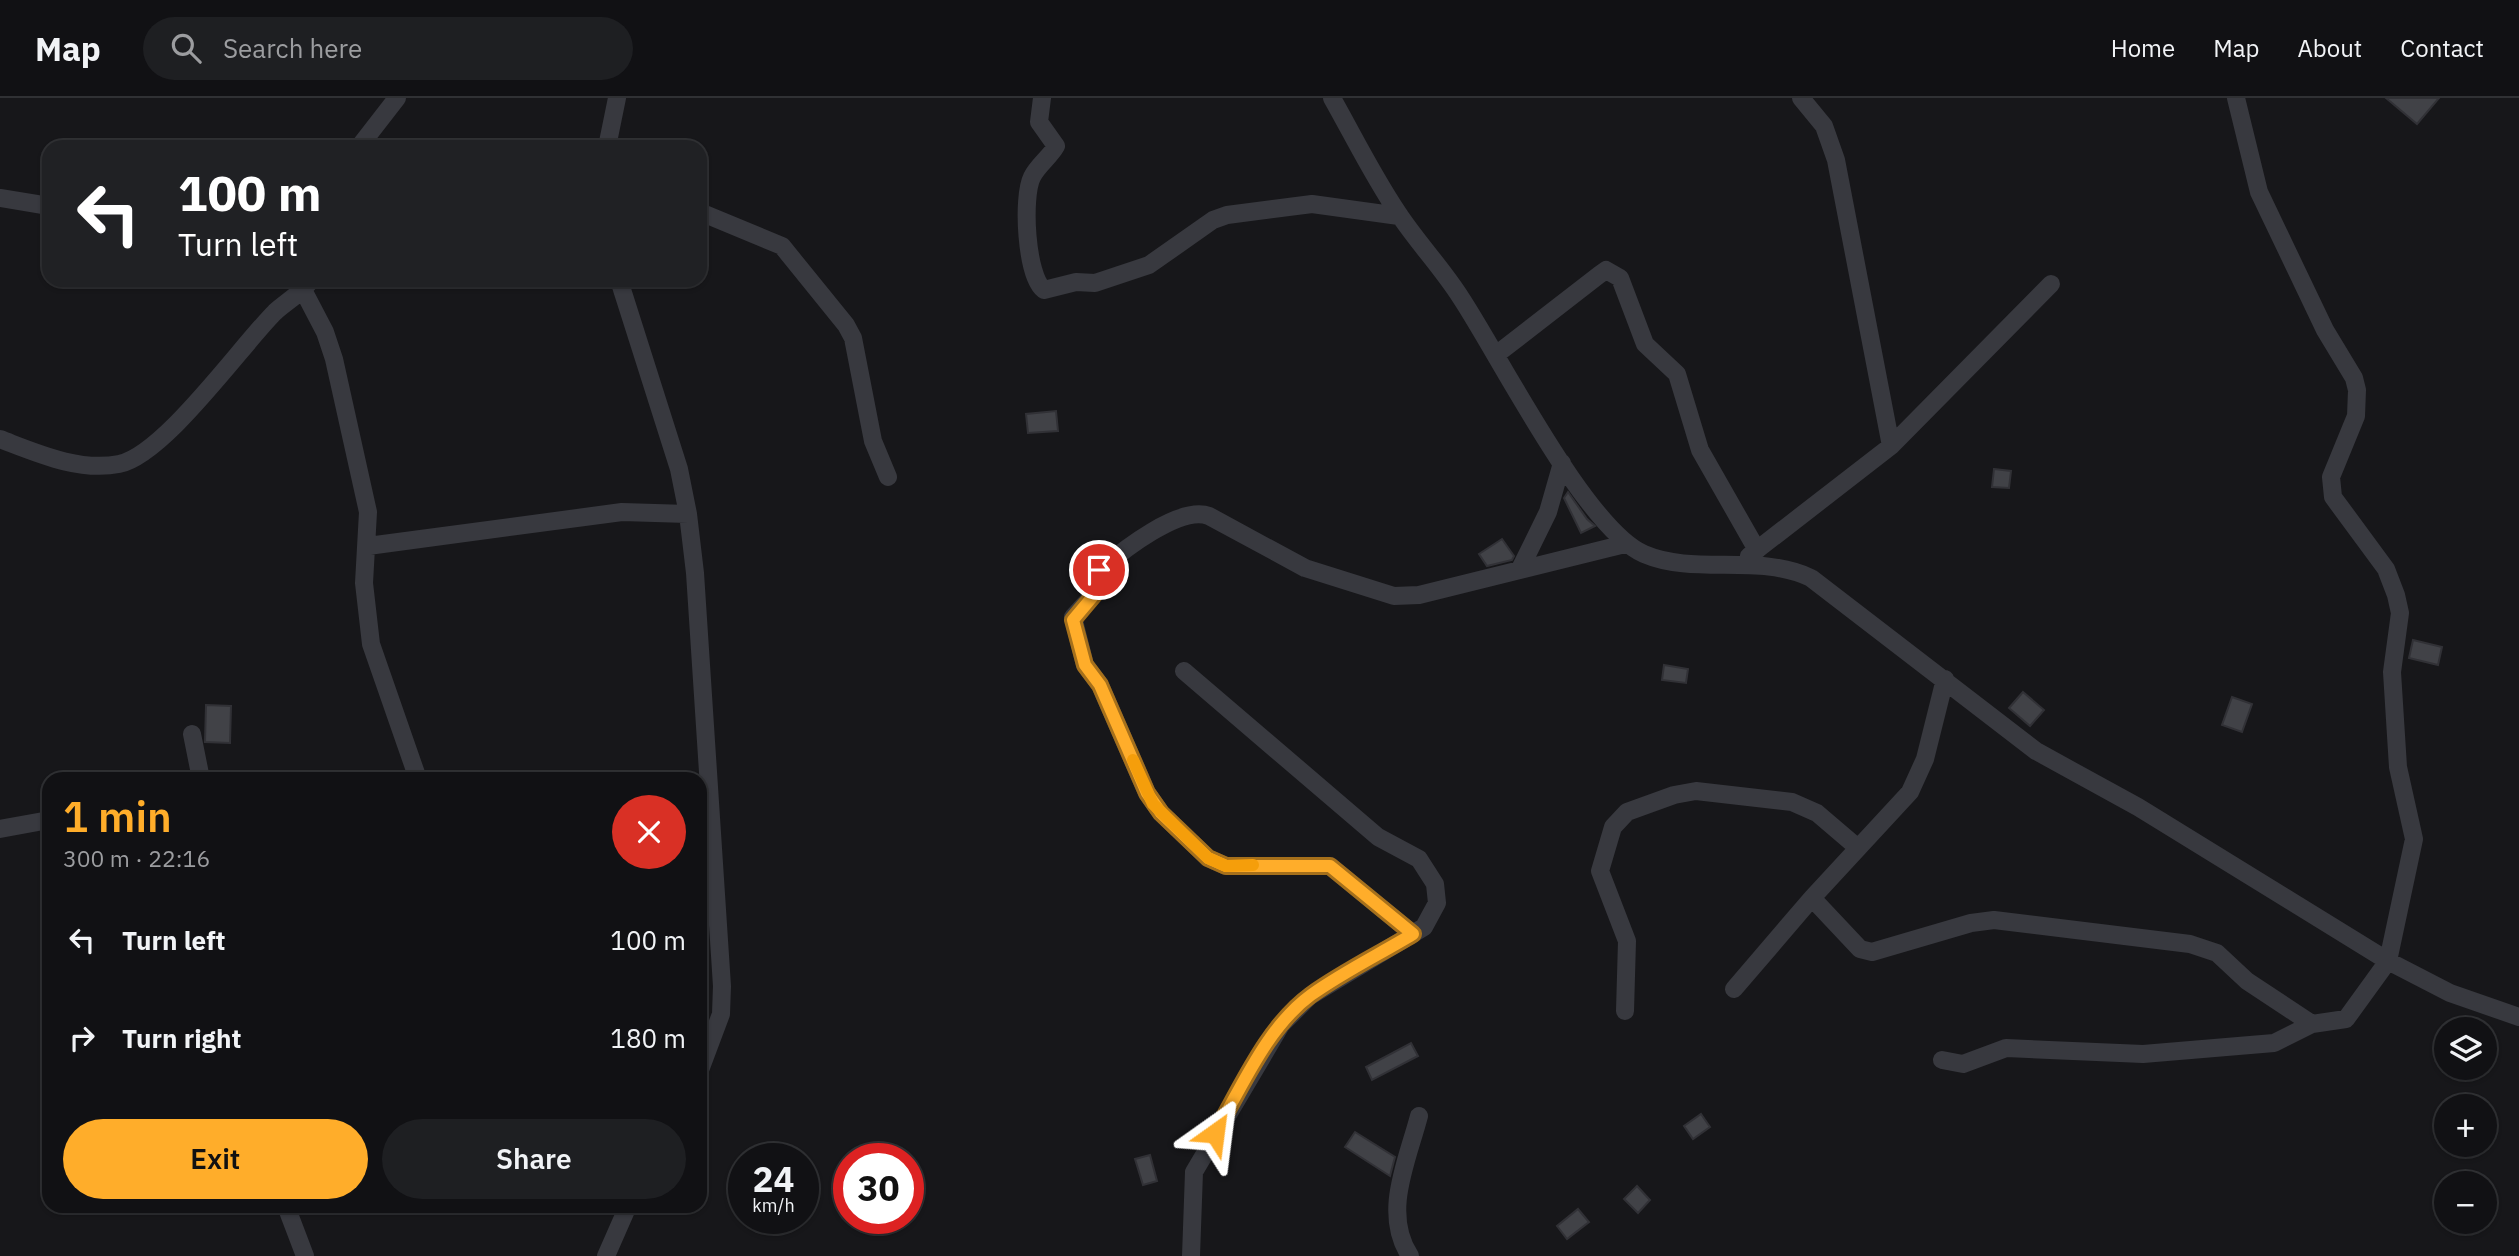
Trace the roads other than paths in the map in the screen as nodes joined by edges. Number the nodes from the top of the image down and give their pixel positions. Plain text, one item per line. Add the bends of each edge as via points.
1 (397, 98) edge
2 (617, 98) edge
3 (1042, 98) edge
4 (1332, 98) edge
5 (1801, 98) edge
6 (2236, 98) edge
7 (364, 140) edge
8 (608, 140) edge
9 (0, 198) edge
10 (42, 205) edge
11 (707, 215) edge
12 (1399, 216) junction
13 (2052, 284) dead end
14 (303, 287) edge
15 (307, 287) edge
16 (621, 287) edge
17 (1497, 354) junction
18 (0, 439) edge
19 (1891, 446) junction
20 (1562, 463) junction
21 (888, 477) dead end
22 (688, 514) junction
23 (1625, 544) junction
24 (369, 547) junction
25 (1757, 550) junction
26 (1738, 565) junction
27 (1521, 568) junction
28 (1184, 671) dead end
29 (1945, 679) junction
30 (192, 734) dead end
31 (200, 772) edge
32 (416, 772) edge
33 (42, 821) edge
34 (0, 829) edge
35 (1858, 848) junction
36 (1812, 898) junction
37 (1413, 934) junction
38 (2388, 961) junction
39 (1734, 989) dead end
40 (1625, 1011) dead end
41 (721, 1014) junction
42 (2519, 1017) edge
43 (707, 1022) edge
44 (2312, 1024) junction
45 (707, 1051) edge
46 (1942, 1060) dead end
47 (1419, 1116) dead end
48 (289, 1213) edge
49 (623, 1213) edge
50 (305, 1256) edge
51 (606, 1256) edge
52 (1191, 1256) edge
53 (1410, 1256) edge

1 - 7 street
2 - 8 street
3 - 12 street via 1039,122 1056,146 1032,177 1025,213 1037,280 1044,290 1076,282 1095,283 1149,265 1227,215 1312,204
4 - 12 street
5 - 19 street via 1824,126 1836,160
6 - 38 street via 2259,192 2357,390 2356,416 2330,488 2386,569 2400,613 2392,672 2397,754 2414,839
9 - 10 street
11 - 21 street via 782,246 846,325 853,338 873,441
12 - 17 street via 1439,266
13 - 19 street
14 - 18 street via 144,453 121,464 89,466
15 - 24 street via 334,359 368,512
16 - 22 street via 679,469
17 - 20 street
17 - 25 street via 1606,270 1614,272 1645,344 1677,374 1700,450
19 - 25 street
20 - 23 street
20 - 27 street via 1548,512
22 - 24 street via 622,512
22 - 41 street
23 - 26 street via 1670,561
23 - 27 street
24 - 32 street via 365,583 371,645
25 - 26 street
26 - 29 street via 1778,566 1811,578
27 - 37 street via 1419,595 1394,596 1305,568 1209,516 1195,514 1138,539 1101,569 1105,582 1073,617 1085,665 1100,685 1147,793 1208,858 1226,866 1330,866
28 - 37 street via 1378,836 1428,869 1437,903 1432,916
29 - 35 street via 1919,776
29 - 38 street via 2036,751 2138,807
30 - 31 street
33 - 34 street
35 - 36 street
35 - 40 street via 1817,813 1792,802 1696,791 1674,794 1627,812 1613,827 1600,871 1627,941
36 - 39 street
36 - 44 street via 1860,949 1872,952 1994,920 2190,944 2217,953 2248,981
37 - 52 street via 1310,996 1281,1025 1194,1172
38 - 42 street via 2450,993
38 - 44 street via 2346,1019
41 - 43 street
41 - 45 street
44 - 46 street via 2274,1043 2143,1054 2006,1048 1963,1064
47 - 53 street via 1395,1207 1399,1240
48 - 50 street
49 - 51 street

